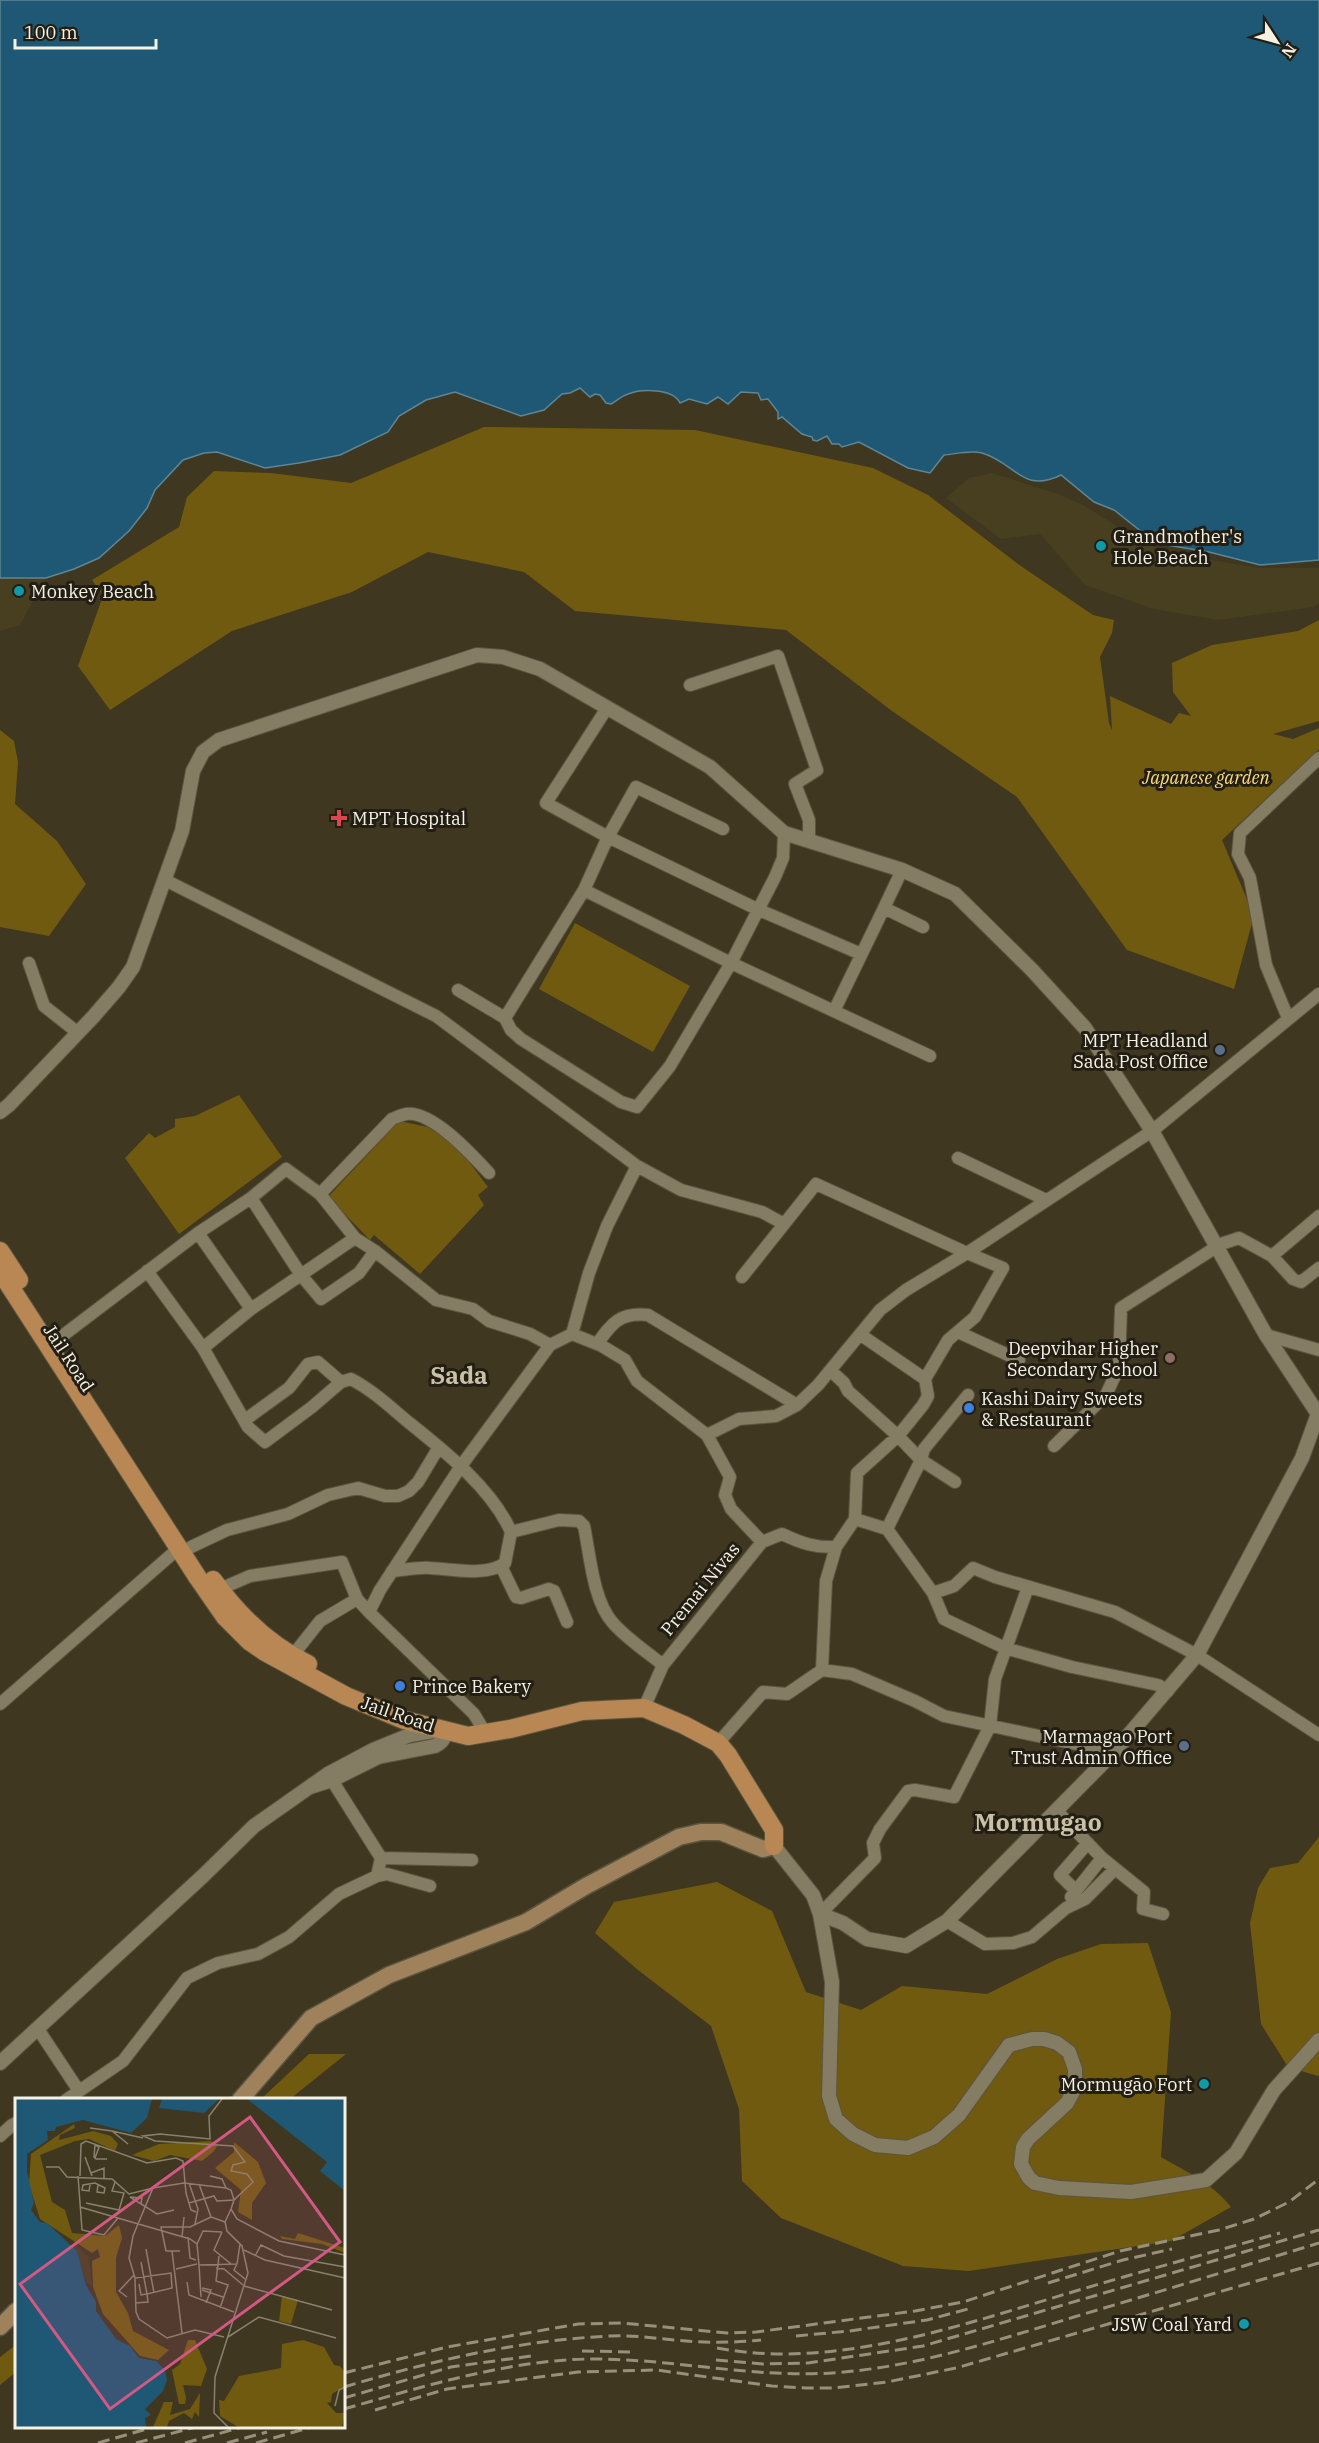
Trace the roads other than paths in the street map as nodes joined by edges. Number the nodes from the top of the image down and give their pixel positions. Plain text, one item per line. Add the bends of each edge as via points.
1 (690, 685) dead end
2 (607, 708) junction
3 (1319, 758) edge
4 (723, 829) dead end
5 (784, 834) junction
6 (608, 837) junction
7 (809, 841) junction
8 (902, 870) junction
9 (165, 880) junction
10 (584, 890) junction
11 (884, 908) junction
12 (757, 909) junction
13 (923, 927) dead end
14 (861, 954) junction
15 (29, 963) dead end
16 (731, 963) junction
17 (458, 990) dead end
18 (1319, 994) edge
19 (834, 1011) junction
20 (506, 1018) junction
21 (1288, 1018) junction
22 (77, 1032) junction
23 (930, 1056) dead end
24 (0, 1112) edge
25 (1152, 1131) junction
26 (958, 1158) dead end
27 (637, 1166) junction
28 (489, 1173) dead end
29 (320, 1194) junction
30 (250, 1198) junction
31 (1046, 1200) junction
32 (1319, 1216) edge
33 (784, 1224) junction
34 (198, 1233) junction
35 (355, 1238) junction
36 (1216, 1247) junction
37 (0, 1251) edge
38 (375, 1251) junction
39 (967, 1254) junction
40 (1272, 1256) junction
41 (1319, 1268) edge
42 (0, 1271) edge
43 (147, 1271) junction
44 (301, 1275) junction
45 (742, 1277) dead end
46 (250, 1309) junction
47 (957, 1332) junction
48 (572, 1334) junction
49 (861, 1335) junction
50 (1266, 1335) junction
51 (53, 1343) junction
52 (550, 1344) junction
53 (597, 1344) junction
54 (203, 1348) junction
55 (1319, 1350) edge
56 (1019, 1360) dead end
57 (831, 1371) junction
58 (925, 1379) junction
59 (341, 1382) junction
60 (968, 1395) dead end
61 (797, 1405) junction
62 (1318, 1412) edge
63 (245, 1420) junction
64 (707, 1435) junction
65 (898, 1436) junction
66 (1054, 1446) dead end
67 (440, 1447) junction
68 (921, 1460) junction
69 (461, 1466) junction
70 (955, 1482) dead end
71 (855, 1519) junction
72 (886, 1529) junction
73 (511, 1532) junction
74 (762, 1542) junction
75 (185, 1547) junction
76 (836, 1547) junction
77 (501, 1566) junction
78 (392, 1571) junction
79 (1028, 1587) junction
80 (220, 1589) junction
81 (933, 1593) junction
82 (357, 1599) junction
83 (369, 1612) junction
84 (567, 1622) dead end
85 (1005, 1648) junction
86 (293, 1655) junction
87 (1197, 1655) junction
88 (663, 1665) junction
89 (822, 1670) junction
90 (1168, 1691) junction
91 (0, 1704) edge
92 (644, 1708) junction
93 (990, 1726) junction
94 (445, 1730) junction
95 (486, 1734) junction
96 (1319, 1735) edge
97 (717, 1743) junction
98 (1114, 1752) junction
99 (330, 1777) junction
100 (1056, 1810) junction
101 (1088, 1843) junction
102 (774, 1846) junction
103 (381, 1858) junction
104 (1102, 1858) junction
105 (472, 1860) dead end
106 (1115, 1869) junction
107 (377, 1876) junction
108 (430, 1886) dead end
109 (1075, 1890) junction
110 (1066, 1908) junction
111 (820, 1914) junction
112 (1162, 1914) dead end
113 (947, 1921) junction
114 (38, 2030) junction
115 (1319, 2040) edge
116 (0, 2063) edge
117 (79, 2091) junction
118 (69, 2098) edge
119 (242, 2098) edge
120 (15, 2124) edge
121 (0, 2136) edge
122 (15, 2312) edge
123 (0, 2327) edge

1 - 7 street via 778,656 817,770 795,784 809,820
2 - 5 street via 710,767
2 - 6 street via 546,802
2 - 9 street via 540,669 503,657 477,655 219,740 203,752 193,771 182,831
3 - 21 street via 1240,833 1238,854 1251,878 1266,965
4 - 6 street via 636,787
5 - 7 street
5 - 12 street via 783,858
6 - 10 street
6 - 12 street
7 - 8 street
8 - 11 street
8 - 25 street via 955,894 1032,970 1085,1028
9 - 22 street via 133,967
9 - 27 street via 436,1016
10 - 16 street
10 - 20 street
11 - 13 street
11 - 14 street
12 - 14 street
12 - 16 street
14 - 19 street
15 - 22 street via 44,1006
16 - 19 street
16 - 20 street via 670,1066 637,1107 621,1102 521,1039
17 - 20 street
18 - 21 street
19 - 23 street
21 - 25 street
22 - 24 street
25 - 31 street
25 - 36 street
26 - 31 street
27 - 33 street via 681,1190 762,1212
27 - 48 street via 596,1254
28 - 29 street via 462,1144 427,1119 408,1113 392,1119
29 - 30 street via 286,1169
29 - 35 street
30 - 34 street
30 - 44 street
31 - 39 street
32 - 40 street
33 - 39 street via 816,1184
33 - 45 street
34 - 43 street
34 - 46 street
35 - 38 street
35 - 44 street
36 - 40 street via 1239,1238
36 - 50 street
36 - 66 street via 1121,1308 1119,1367 1106,1395
37 - 51 main road, Jail Road
38 - 44 street via 358,1273 321,1299
38 - 52 street via 436,1300 472,1309 489,1321
39 - 47 street via 1003,1268 975,1317
39 - 49 street via 906,1290 880,1310
40 - 41 street via 1300,1282
42 - 51 main road, Jail Road
43 - 51 street
43 - 54 street
44 - 46 street
46 - 54 street
47 - 56 street
47 - 58 street
48 - 52 street
48 - 53 street
49 - 57 street
49 - 58 street
50 - 55 street
50 - 62 street
51 - 75 main road, Jail Road
52 - 69 street
53 - 61 street via 611,1324 632,1313 648,1315
53 - 64 street via 625,1359 637,1381
54 - 63 street
57 - 61 street
57 - 65 street
58 - 65 street via 928,1396
59 - 63 street via 318,1362 308,1364 289,1388
59 - 63 street via 265,1442
59 - 67 street via 351,1379 370,1389
60 - 68 street via 924,1449
61 - 64 street via 776,1416 739,1419
62 - 87 street via 1302,1458
64 - 74 street, Premai Nivas via 730,1477 725,1495 731,1509
65 - 68 street
65 - 71 street via 857,1473
67 - 69 street
67 - 75 street via 425,1474 409,1491 398,1496 358,1488 328,1495 288,1514 227,1530
68 - 70 street
68 - 72 street
69 - 73 street
69 - 78 street
71 - 72 street
71 - 76 street
72 - 81 street
73 - 77 street
73 - 88 street via 559,1520 579,1521 584,1527 603,1610
74 - 76 street via 782,1534 803,1544
74 - 88 street, Premai Nivas
75 - 80 main road, Jail Road
75 - 91 street
75 - 94 main road, Jail Road via 225,1617 249,1641 346,1696 404,1720
76 - 89 street via 826,1581
77 - 78 street via 459,1572 430,1568
77 - 84 street via 516,1597 549,1589 554,1592
78 - 83 street
79 - 81 street via 973,1568 954,1586
79 - 85 street
79 - 87 street via 1115,1612
80 - 82 street via 250,1576 342,1562
80 - 86 main road, Jail Road via 251,1624
81 - 85 street via 944,1619
82 - 83 street
82 - 86 street via 320,1621
83 - 95 street via 474,1714
85 - 90 street via 1158,1685
85 - 93 street via 995,1679
86 - 94 main road, Jail Road via 438,1723
87 - 90 street
87 - 96 street
88 - 92 street, Premai Nivas
89 - 93 street via 852,1674 944,1716
89 - 97 street via 787,1694 763,1692
90 - 98 street
92 - 95 main road via 582,1711
92 - 97 main road
93 - 98 street
93 - 111 street via 954,1797 908,1791 873,1843 875,1858
94 - 95 main road via 468,1736
94 - 99 street via 410,1735 374,1750
97 - 102 main road via 774,1830
98 - 100 street
99 - 103 street
99 - 114 street via 254,1826
100 - 101 street
100 - 113 street
101 - 104 street
101 - 109 street via 1060,1875
102 - 111 street via 813,1895
102 - 119 main road via 763,1849 721,1832 680,1837 526,1922 389,1975 311,2018
103 - 105 street
103 - 107 street
104 - 106 street
104 - 109 street
106 - 110 street via 1085,1899
106 - 112 street via 1144,1892 1143,1909
107 - 108 street
107 - 117 street via 339,1894 289,1937 258,1954 218,1964 187,1978 123,2061
109 - 110 street
110 - 113 street via 1032,1937 1013,1943 985,1944
111 - 113 street via 867,1938 906,1946
111 - 115 street via 832,1982 829,2096 836,2119 853,2134 875,2145 908,2148 934,2137 959,2115 1009,2045 1044,2039 1069,2052 1075,2069 1074,2088 1066,2103 1023,2147 1021,2164 1035,2183 1131,2192 1206,2180 1236,2153 1274,2090
114 - 116 street
114 - 117 street
117 - 118 street
120 - 121 street
122 - 123 main road

